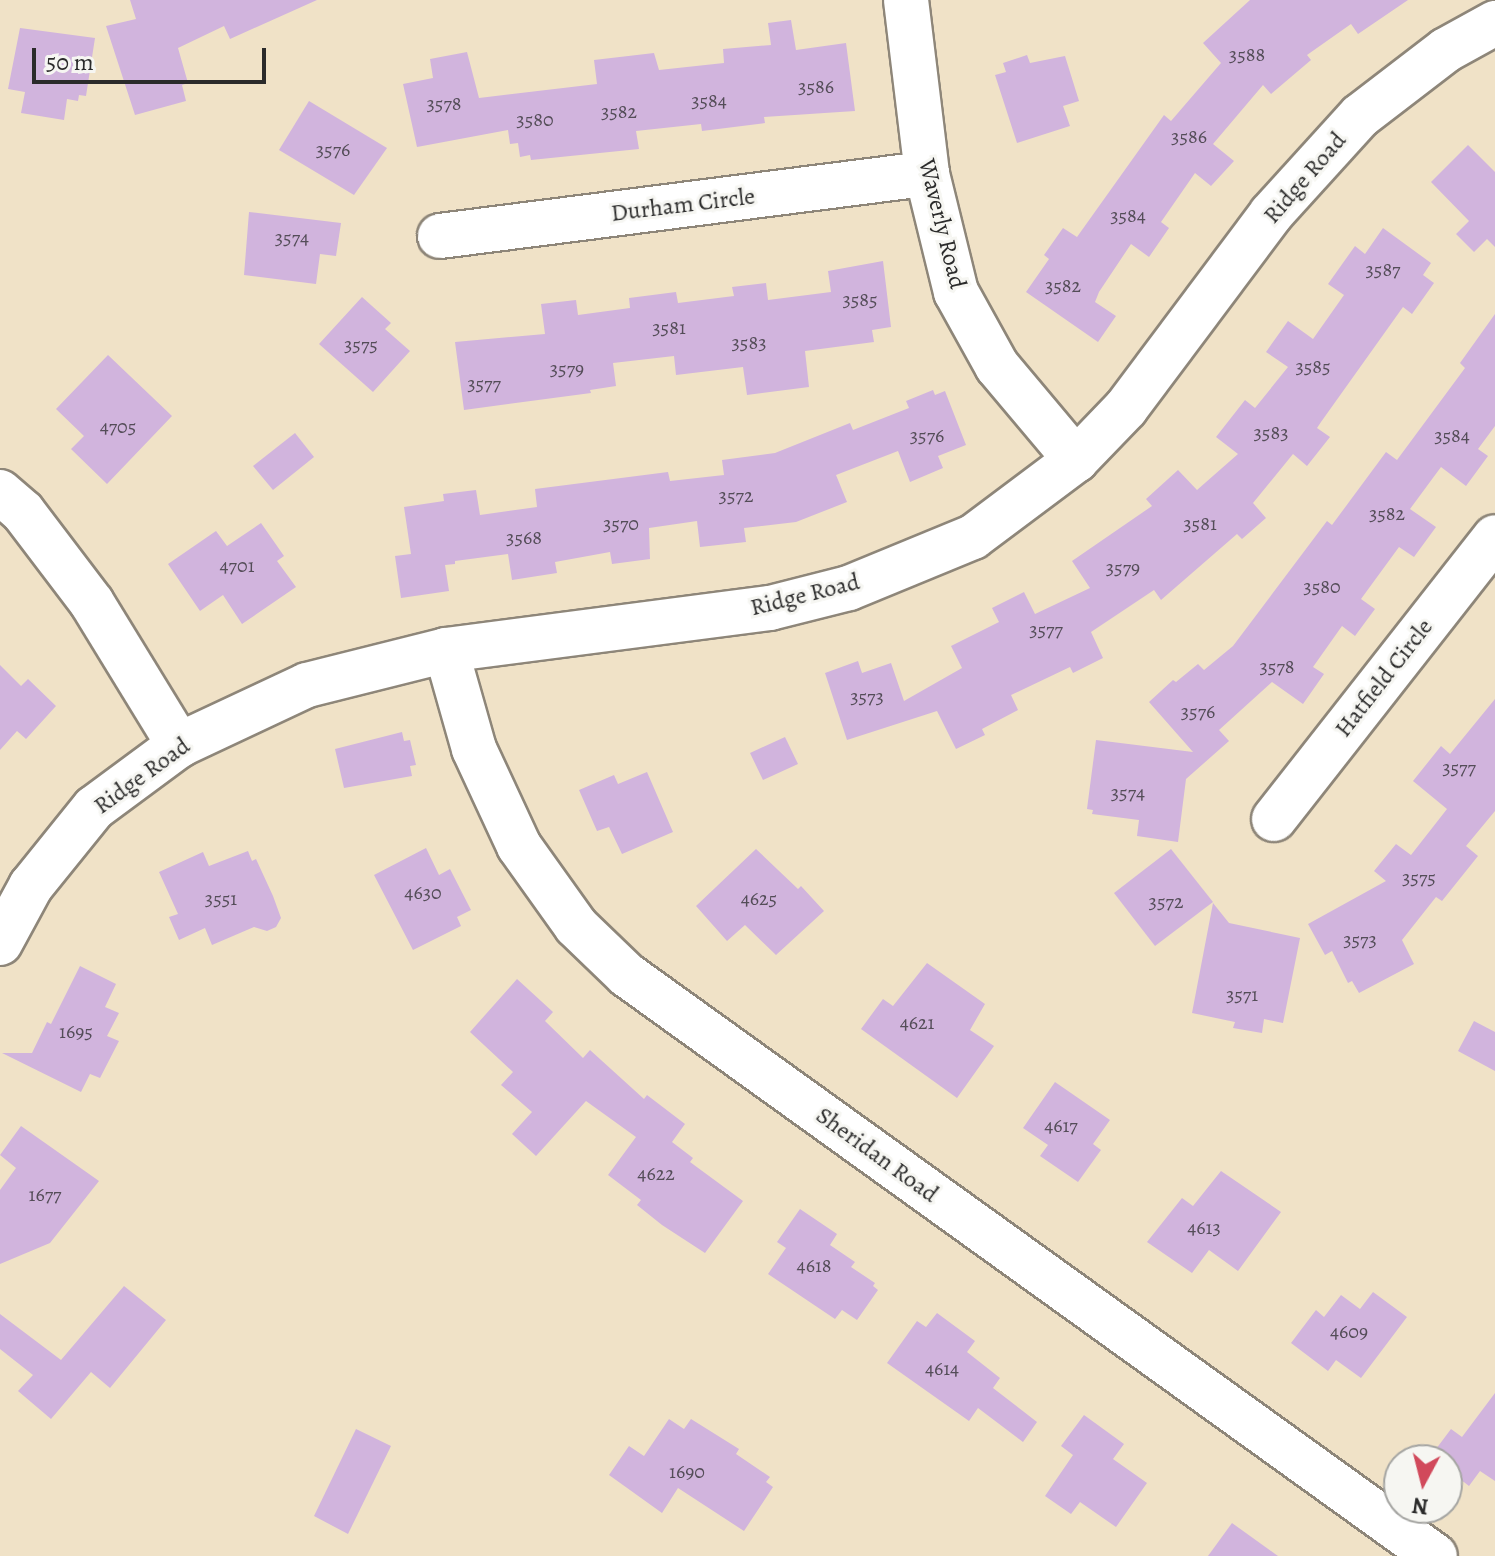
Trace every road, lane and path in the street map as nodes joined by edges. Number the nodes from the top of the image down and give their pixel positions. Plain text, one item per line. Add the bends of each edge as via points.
1 (906, 0) edge
2 (1493, 28) edge
3 (927, 174) junction
4 (440, 236) dead end
5 (1076, 460) junction
6 (0, 492) edge
7 (1495, 537) edge
8 (446, 650) junction
9 (179, 745) junction
10 (1274, 819) dead end
11 (0, 943) edge
12 (1435, 1556) edge

1 - 3 street, Waverly Road
2 - 5 street, Ridge Road via 1446,50 1360,116 1271,214 1126,408
3 - 4 street, Durham Circle
3 - 5 street, Waverly Road via 956,292 997,366
5 - 8 street, Ridge Road via 973,537 849,588 770,608
6 - 9 street via 23,512 92,603
7 - 10 street, Hatfield Circle
8 - 9 street, Ridge Road via 307,685
8 - 12 street, Sheridan Road via 474,749 519,846 576,926 627,975
9 - 11 street, Ridge Road via 94,808 31,886

